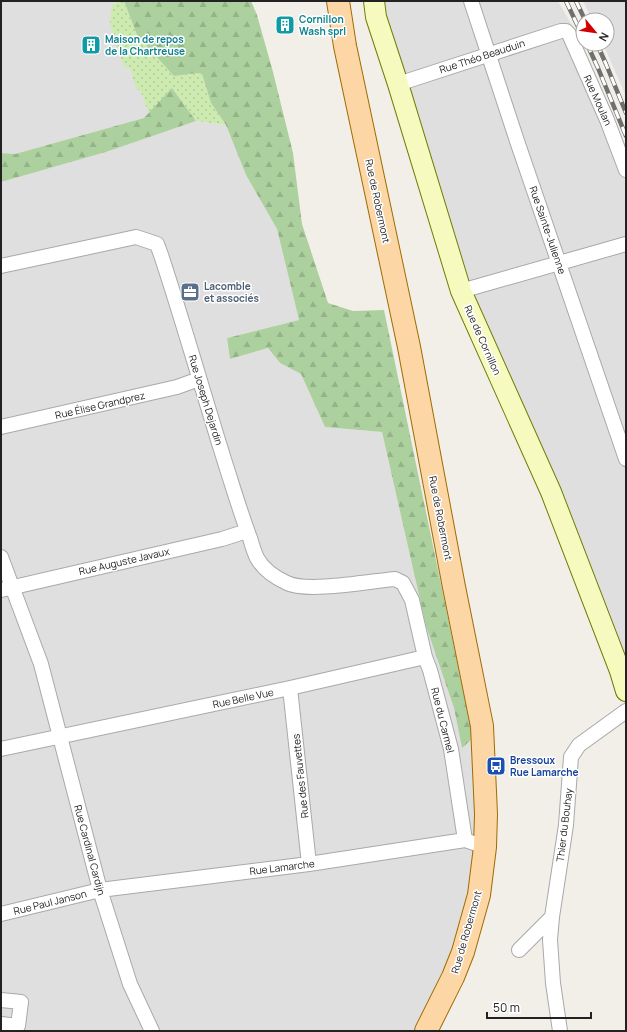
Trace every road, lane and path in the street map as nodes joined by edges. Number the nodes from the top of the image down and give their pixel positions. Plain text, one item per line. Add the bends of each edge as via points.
1 (338, 1) edge
2 (374, 1) edge
3 (471, 1) edge
4 (566, 31) joint
5 (489, 54) junction
6 (398, 84) junction
7 (626, 170) edge
8 (626, 244) edge
9 (559, 264) junction
10 (1, 266) edge
11 (461, 291) junction
12 (199, 379) junction
13 (1, 427) edge
14 (626, 459) edge
15 (247, 531) junction
16 (1, 557) edge
17 (403, 583) joint
18 (7, 589) edge
19 (425, 656) junction
20 (623, 670) edge
21 (290, 688) junction
22 (626, 692) edge
23 (626, 711) edge
24 (61, 736) junction
25 (1, 749) edge
26 (475, 843) junction
27 (310, 864) junction
28 (100, 890) junction
29 (1, 914) edge
30 (552, 917) junction
31 (519, 950) dead end
32 (1, 1000) edge
33 (1, 1024) edge
34 (152, 1031) edge
35 (426, 1031) edge
36 (560, 1031) edge

1 - 26 main road, Rue de Robermont via 345,46 409,347 482,726 486,814
2 - 6 main road, Rue de Cornillon via 376,17
3 - 5 street, Rue Sainte-Julienne
4 - 5 street, Rue Théo Beauduin
4 - 7 street, Rue Moulan via 607,120
5 - 6 street, Rue Théo Beauduin
5 - 9 street, Rue Sainte-Julienne
6 - 11 main road, Rue de Cornillon
8 - 9 street
9 - 11 street
9 - 14 street, Rue Sainte-Julienne
10 - 12 street, Rue Joseph Dejardin via 136,237 157,244
11 - 20 main road, Rue de Cornillon via 551,492
12 - 13 street, Rue Élise Grandprez via 177,387
12 - 15 street, Rue Joseph Dejardin
15 - 17 street, Rue Joseph Dejardin via 257,558 264,567 288,584 320,587 395,579
15 - 18 street, Rue Auguste Javaux
16 - 18 street, Rue Cardinal Cardijn
17 - 19 street, Rue du Carmel via 412,600
18 - 24 street, Rue Cardinal Cardijn via 41,664
19 - 21 street, Rue Belle Vue
19 - 26 street, Rue du Carmel
20 - 22 main road, Rue de Cornillon
21 - 24 street, Rue Belle Vue
21 - 27 street, Rue des Fauvettes
23 - 30 street, Thier du Bouhay via 579,745 571,757 566,826
24 - 25 street, Rue Belle Vue
24 - 28 street, Rue Cardinal Cardijn
26 - 27 street, Rue Lamarche
26 - 35 main road, Rue de Robermont via 479,895 463,952
27 - 28 street, Rue Lamarche
28 - 29 street, Rue Paul Janson
28 - 34 street, Rue Cardinal Cardijn via 130,984
30 - 31 street
30 - 36 street, Thier du Bouhay via 552,983
32 - 33 street via 20,1002 18,1026

